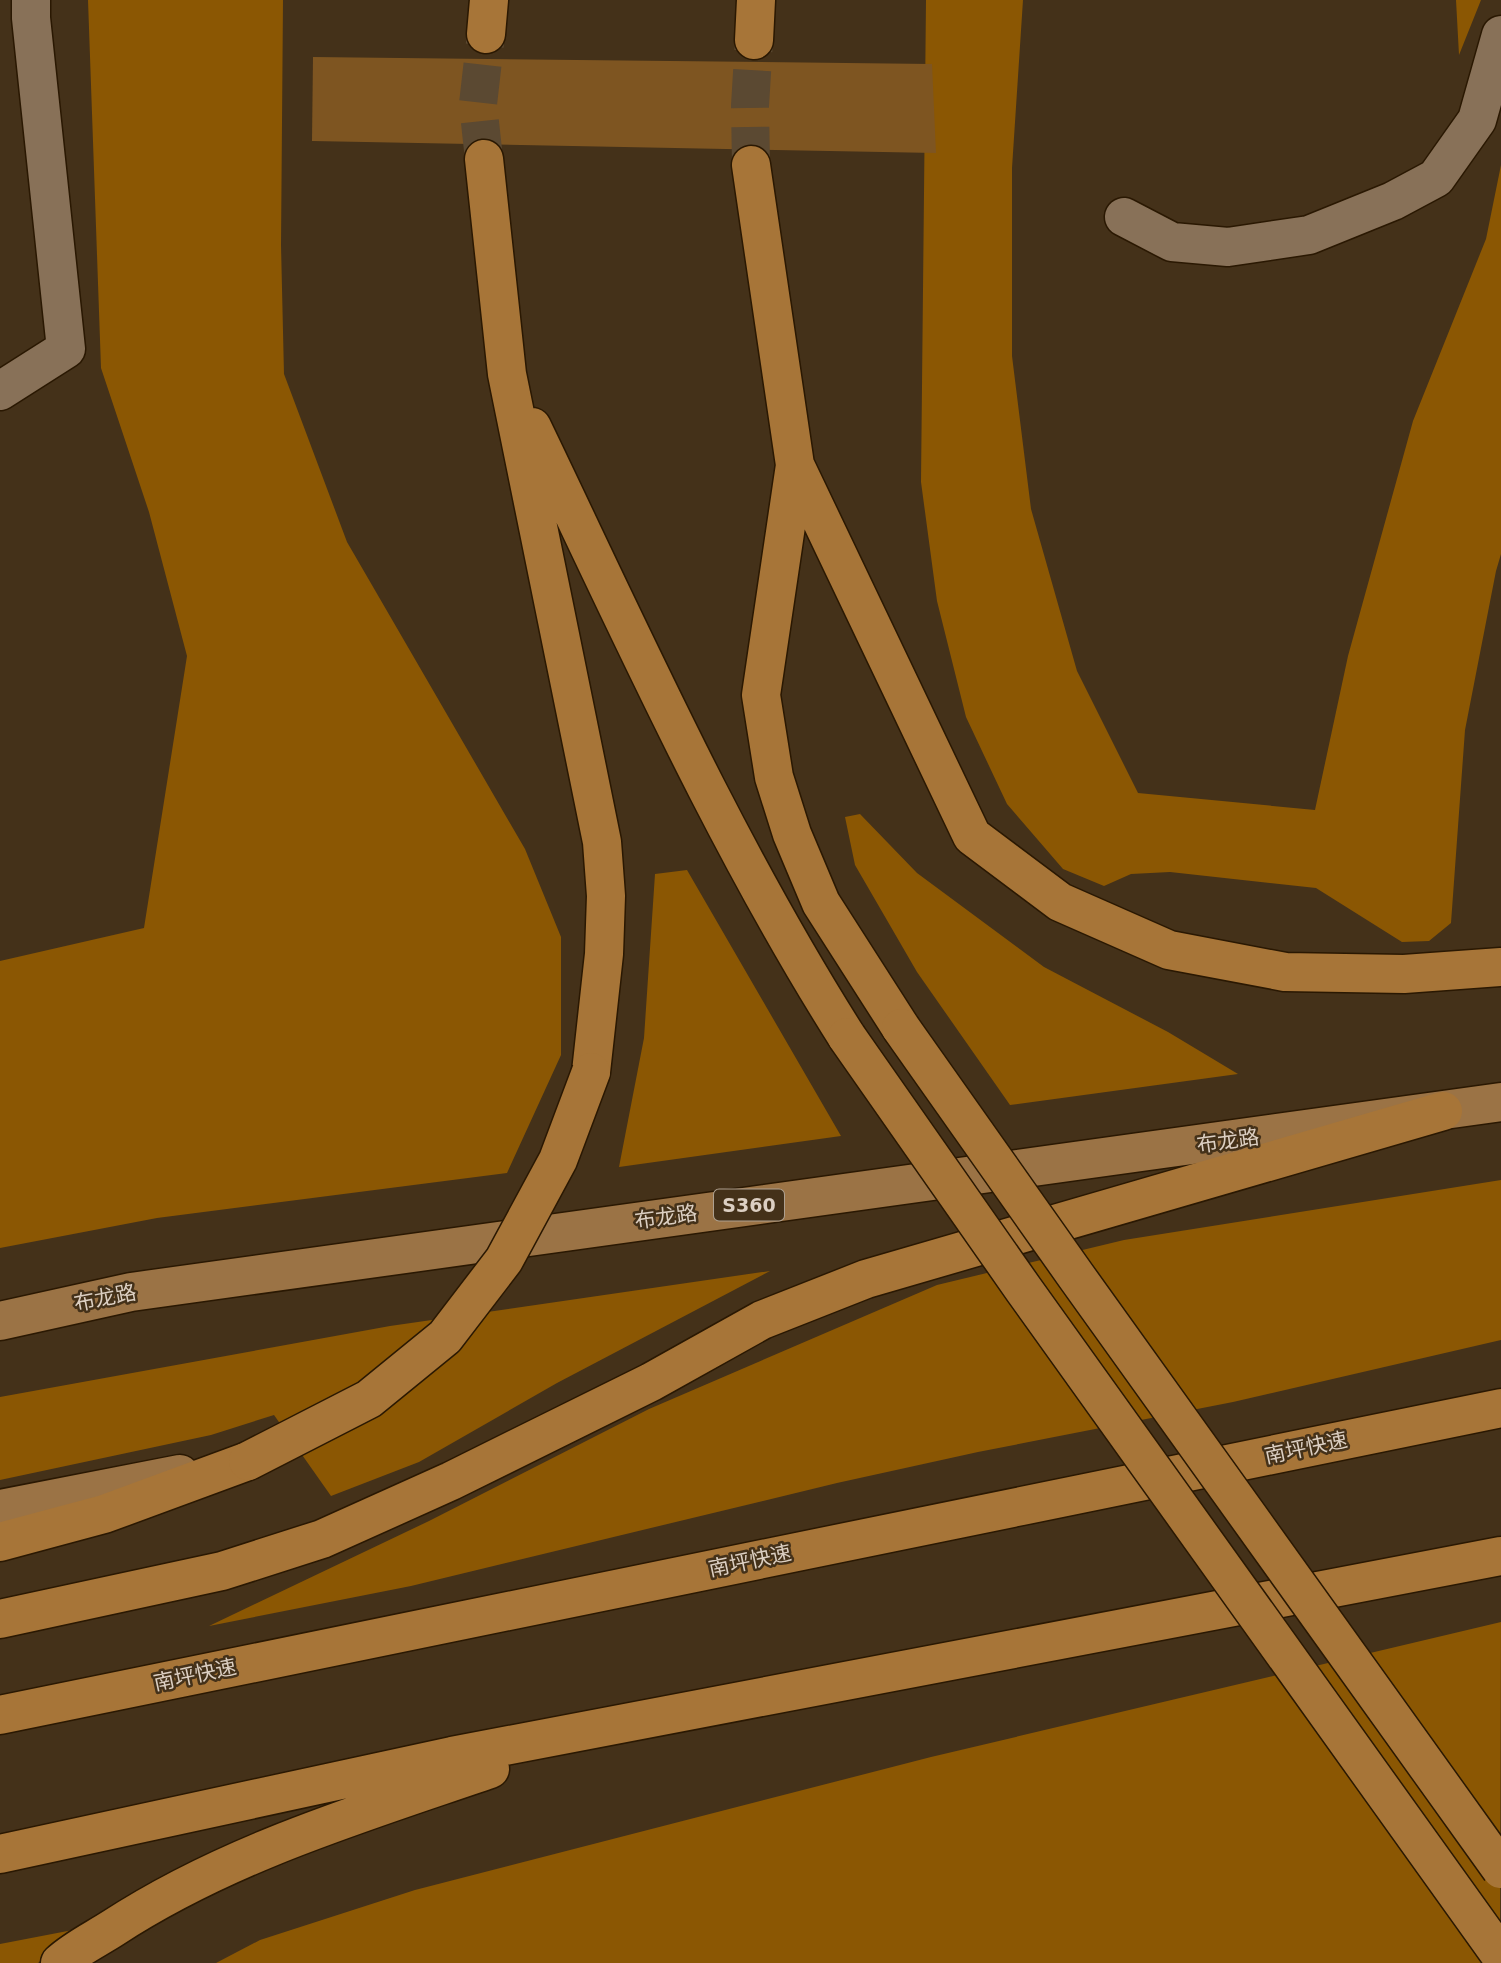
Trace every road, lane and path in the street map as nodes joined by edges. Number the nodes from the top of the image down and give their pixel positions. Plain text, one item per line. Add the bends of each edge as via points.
1 (31, 0) edge
2 (756, 0) edge
3 (1501, 35) edge
4 (754, 40) tunnel mouth
5 (484, 159) tunnel mouth
6 (751, 165) tunnel mouth
7 (1124, 217) dead end
8 (508, 374) junction
9 (0, 391) edge
10 (795, 464) junction
11 (1501, 967) edge
12 (1501, 1102) edge
13 (1443, 1111) junction
14 (0, 1321) edge
15 (1501, 1408) edge
16 (248, 1461) junction
17 (0, 1509) edge
18 (0, 1542) edge
19 (1501, 1556) edge
20 (0, 1619) edge
21 (704, 1707) junction
22 (0, 1715) edge
23 (0, 1854) edge
24 (1501, 1870) edge
25 (1501, 1956) edge
26 (60, 1963) edge

1 - 9 street via 66,349
2 - 4 highway
3 - 7 street via 1477,120 1436,178 1393,201 1309,234 1228,247 1172,242
5 - 8 highway
6 - 10 highway
8 - 16 highway, bridge via 602,842 604,954 591,1072 558,1160 505,1260 445,1337 369,1399
8 - 25 highway, bridge via 695,768 805,970 1024,1290
10 - 11 highway via 972,836 1060,902 1169,950 1285,972 1404,974
10 - 24 highway, bridge via 761,695 774,777 821,903 901,1028
12 - 13 main road, 布龙路 / S360
13 - 14 main road, 布龙路 / S360 via 131,1292
13 - 20 highway via 866,1279 762,1320 626,1394 322,1539 222,1571
15 - 22 highway, 南坪快速
16 - 17 main road
16 - 18 highway via 104,1514
19 - 21 highway
21 - 23 highway via 452,1756
21 - 26 highway via 551,1748 233,1862 143,1908

